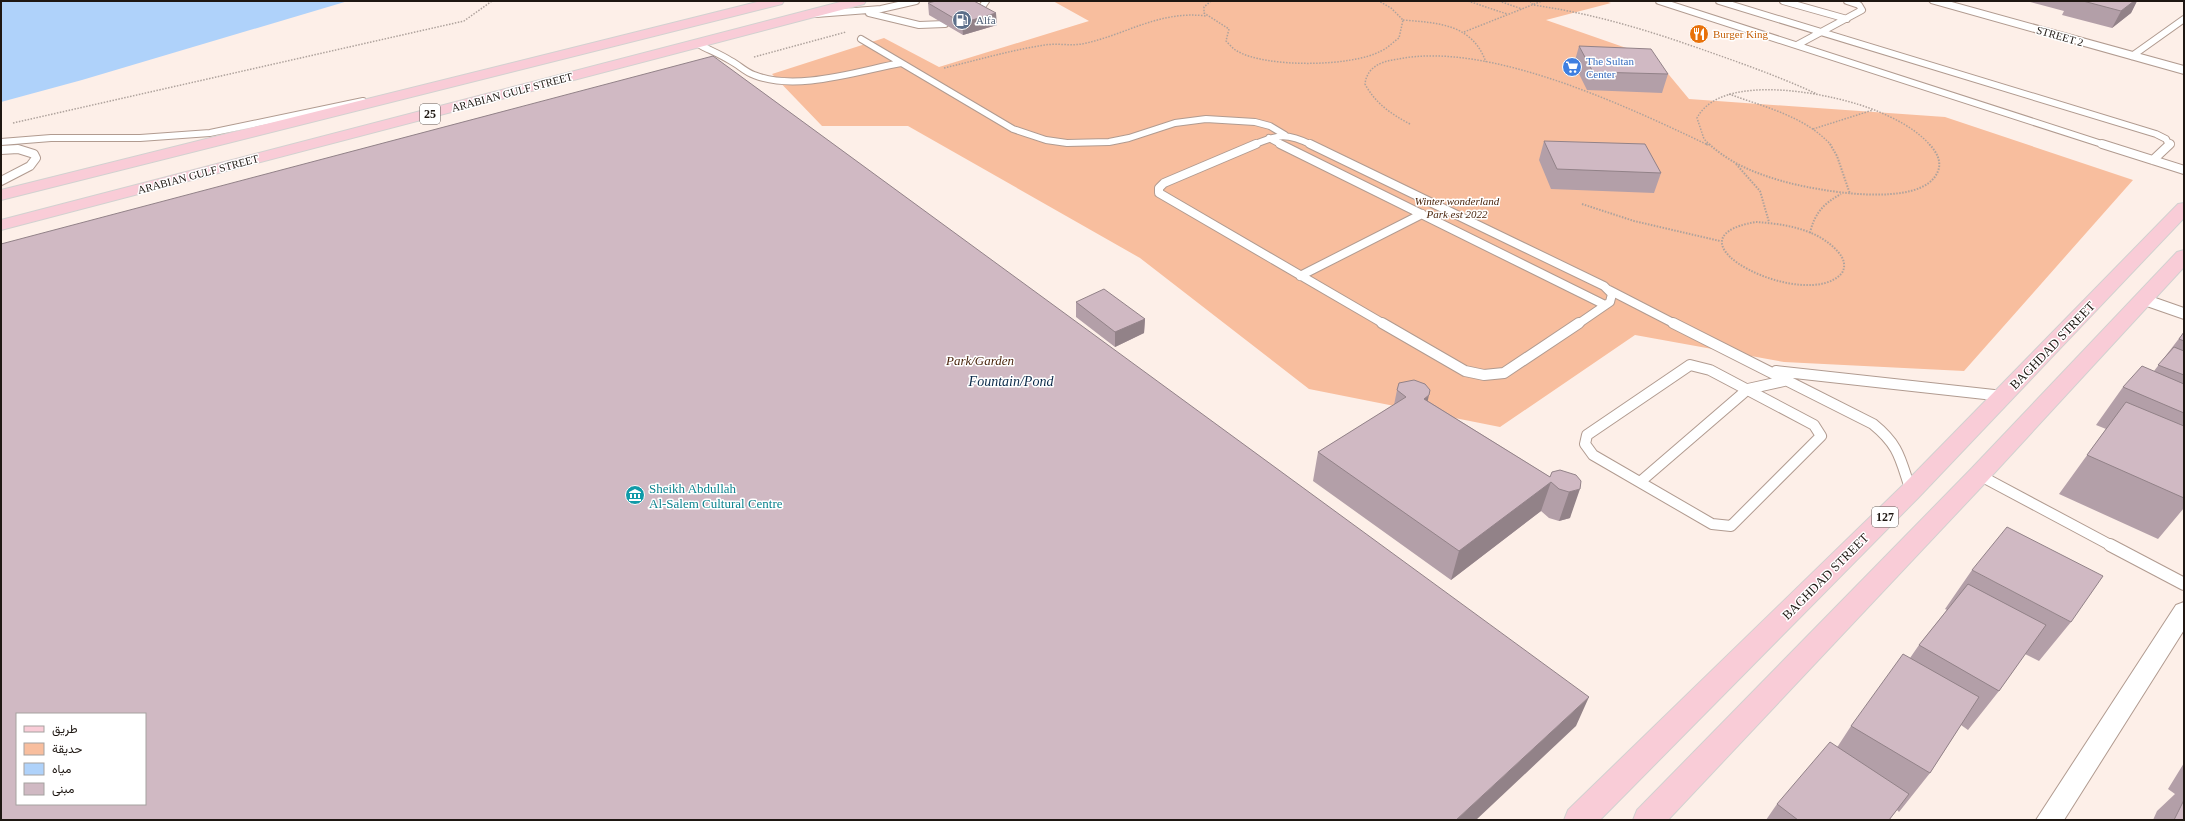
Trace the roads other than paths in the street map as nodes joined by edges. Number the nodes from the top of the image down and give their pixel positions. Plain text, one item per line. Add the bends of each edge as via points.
1 (778, 1) edge
2 (916, 1) edge
3 (986, 1) edge
4 (1659, 1) edge
5 (1719, 1) edge
6 (1783, 1) edge
7 (1847, 1) edge
8 (1935, 1) edge
9 (1958, 1) edge
10 (1672, 2) edge
11 (860, 6) edge
12 (978, 14) edge
13 (1846, 19) junction
14 (2184, 19) edge
15 (945, 24) edge
16 (1821, 33) junction
17 (861, 39) dead end
18 (698, 44) junction
19 (1797, 45) junction
20 (2135, 53) junction
21 (901, 63) junction
22 (2184, 63) edge
23 (2184, 70) edge
24 (426, 90) junction
25 (1286, 135) junction
26 (1269, 138) junction
27 (1, 142) edge
28 (1, 150) edge
29 (2153, 160) junction
30 (2184, 170) edge
31 (1, 181) edge
32 (1, 195) edge
33 (2184, 208) edge
34 (1422, 214) junction
35 (1, 225) edge
36 (2184, 256) edge
37 (1300, 276) junction
38 (1609, 290) junction
39 (2144, 299) junction
40 (1606, 305) junction
41 (2184, 314) edge
42 (1766, 369) junction
43 (1788, 380) junction
44 (1748, 389) junction
45 (2003, 396) junction
46 (1979, 475) junction
47 (1640, 482) junction
48 (1911, 491) junction
49 (2184, 584) edge
50 (2184, 611) edge
51 (1579, 820) edge
52 (1648, 820) edge
53 (2049, 820) edge

1 - 24 main road, ARABIAN GULF STREET / 25
2 - 11 lane
3 - 12 lane
4 - 10 lane
5 - 16 lane
6 - 13 lane
7 - 13 lane via 1859,5 1862,10
8 - 20 street, STREET 2
9 - 20 street, STREET 2
10 - 19 lane
11 - 15 lane via 919,25
11 - 18 main road, ARABIAN GULF STREET / 25 via 810,14
13 - 16 lane
14 - 20 lane
16 - 19 lane
16 - 29 lane via 2156,134 2170,144
17 - 21 lane
18 - 21 lane via 757,77 796,81
18 - 35 main road, ARABIAN GULF STREET / 25
19 - 29 lane
20 - 22 street, STREET 2
20 - 23 street, STREET 2
21 - 25 lane via 1013,129 1046,140 1067,143 1109,142 1175,123 1206,119 1255,122 1275,128
24 - 27 lane via 210,133
24 - 32 main road, ARABIAN GULF STREET / 25
25 - 26 lane
25 - 38 lane via 1302,140
26 - 34 lane
26 - 37 lane via 1164,183 1158,190 1165,198
28 - 31 lane via 18,149 34,154 36,158 30,166
29 - 30 lane
33 - 45 main road, BAGHDAD STREET / 127
34 - 37 lane
34 - 40 lane
36 - 39 main road
37 - 40 lane via 1466,371 1486,376 1504,373
38 - 40 lane via 1612,298
38 - 42 lane
39 - 41 street
39 - 46 main road
42 - 43 lane
42 - 45 lane
43 - 44 lane
43 - 48 lane via 1873,424 1888,437 1896,447
44 - 47 lane
44 - 47 lane via 1700,366 1686,366 1587,435 1584,443 1586,449
44 - 47 lane via 1814,425 1822,436 1731,526 1712,524
45 - 48 main road, BAGHDAD STREET / 127
46 - 49 lane
46 - 52 main road
48 - 51 main road, BAGHDAD STREET / 127
50 - 53 street

